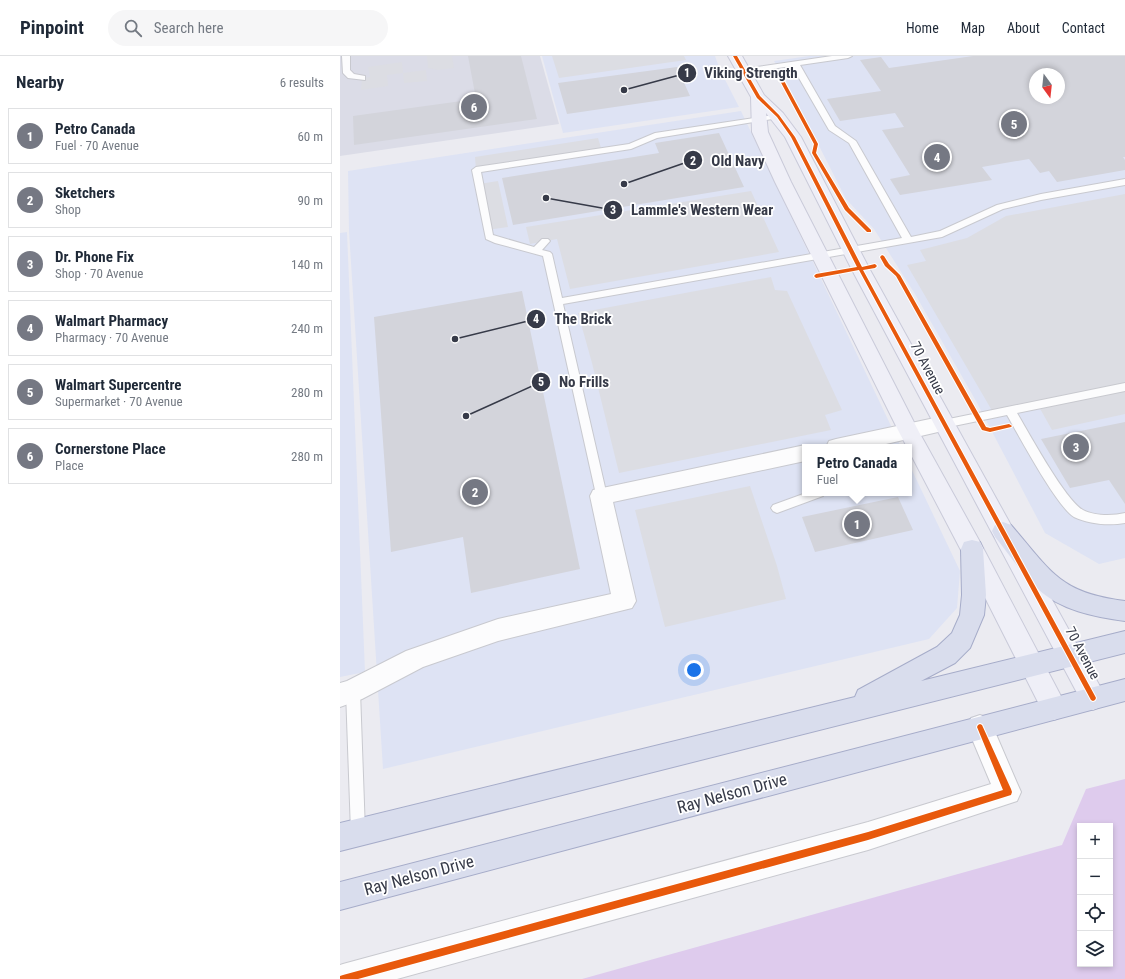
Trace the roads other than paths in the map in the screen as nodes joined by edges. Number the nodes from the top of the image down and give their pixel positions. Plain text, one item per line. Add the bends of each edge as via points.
1 (346, 56) edge
2 (735, 56) edge
3 (848, 56) edge
4 (795, 64) junction
5 (743, 71) junction
6 (362, 78) dead end
7 (758, 98) junction
8 (778, 116) junction
9 (759, 118) junction
10 (1125, 182) edge
11 (908, 240) junction
12 (545, 241) dead end
13 (852, 250) junction
14 (536, 251) junction
15 (820, 256) junction
16 (558, 302) junction
17 (1125, 387) edge
18 (1010, 411) junction
19 (944, 424) junction
20 (909, 432) junction
21 (851, 444) edge
22 (802, 455) edge
23 (601, 496) junction
24 (811, 496) edge
25 (777, 508) dead end
26 (1125, 518) edge
27 (1003, 531) junction
28 (972, 549) junction
29 (1125, 611) edge
30 (1125, 642) edge
31 (1071, 656) junction
32 (1033, 665) junction
33 (1125, 690) edge
34 (346, 693) edge
35 (1093, 698) junction
36 (1054, 708) junction
37 (839, 713) junction
38 (980, 728) junction
39 (349, 834) edge
40 (340, 896) edge
41 (342, 979) edge

1 - 6 lane via 346,71 351,76
2 - 5 street, 70 Avenue
3 - 4 lane
4 - 5 lane
4 - 11 lane via 832,128 852,141
5 - 7 street, 70 Avenue
7 - 8 street, 70 Avenue
7 - 9 street, 70 Avenue
8 - 9 lane
8 - 13 street, 70 Avenue via 796,141
9 - 14 lane via 655,136 631,146 476,170 489,237
9 - 15 street, 70 Avenue via 760,132
10 - 11 lane via 1009,204 942,234
11 - 13 lane
12 - 14 lane
13 - 15 lane
13 - 19 street, 70 Avenue
14 - 16 lane via 547,254
15 - 16 lane
15 - 20 street, 70 Avenue
16 - 23 lane
17 - 18 lane
18 - 19 lane
18 - 26 lane via 1065,501 1078,513 1093,518
19 - 20 street
19 - 27 street, 70 Avenue
20 - 21 street
20 - 28 street, 70 Avenue
22 - 23 street
23 - 34 street via 624,600 498,630 414,659
24 - 25 lane
27 - 29 highway via 1046,582 1073,600
27 - 31 street, 70 Avenue
28 - 32 street, 70 Avenue
28 - 37 highway via 972,615 961,640 946,655
30 - 31 highway
31 - 32 highway
31 - 35 street, 70 Avenue
32 - 36 street, 70 Avenue
32 - 37 highway
33 - 35 highway, Ray Nelson Drive
34 - 39 lane
35 - 36 highway, Ray Nelson Drive
36 - 38 highway, Ray Nelson Drive
37 - 39 highway
38 - 40 highway, Ray Nelson Drive
38 - 41 street via 1008,792 868,836

